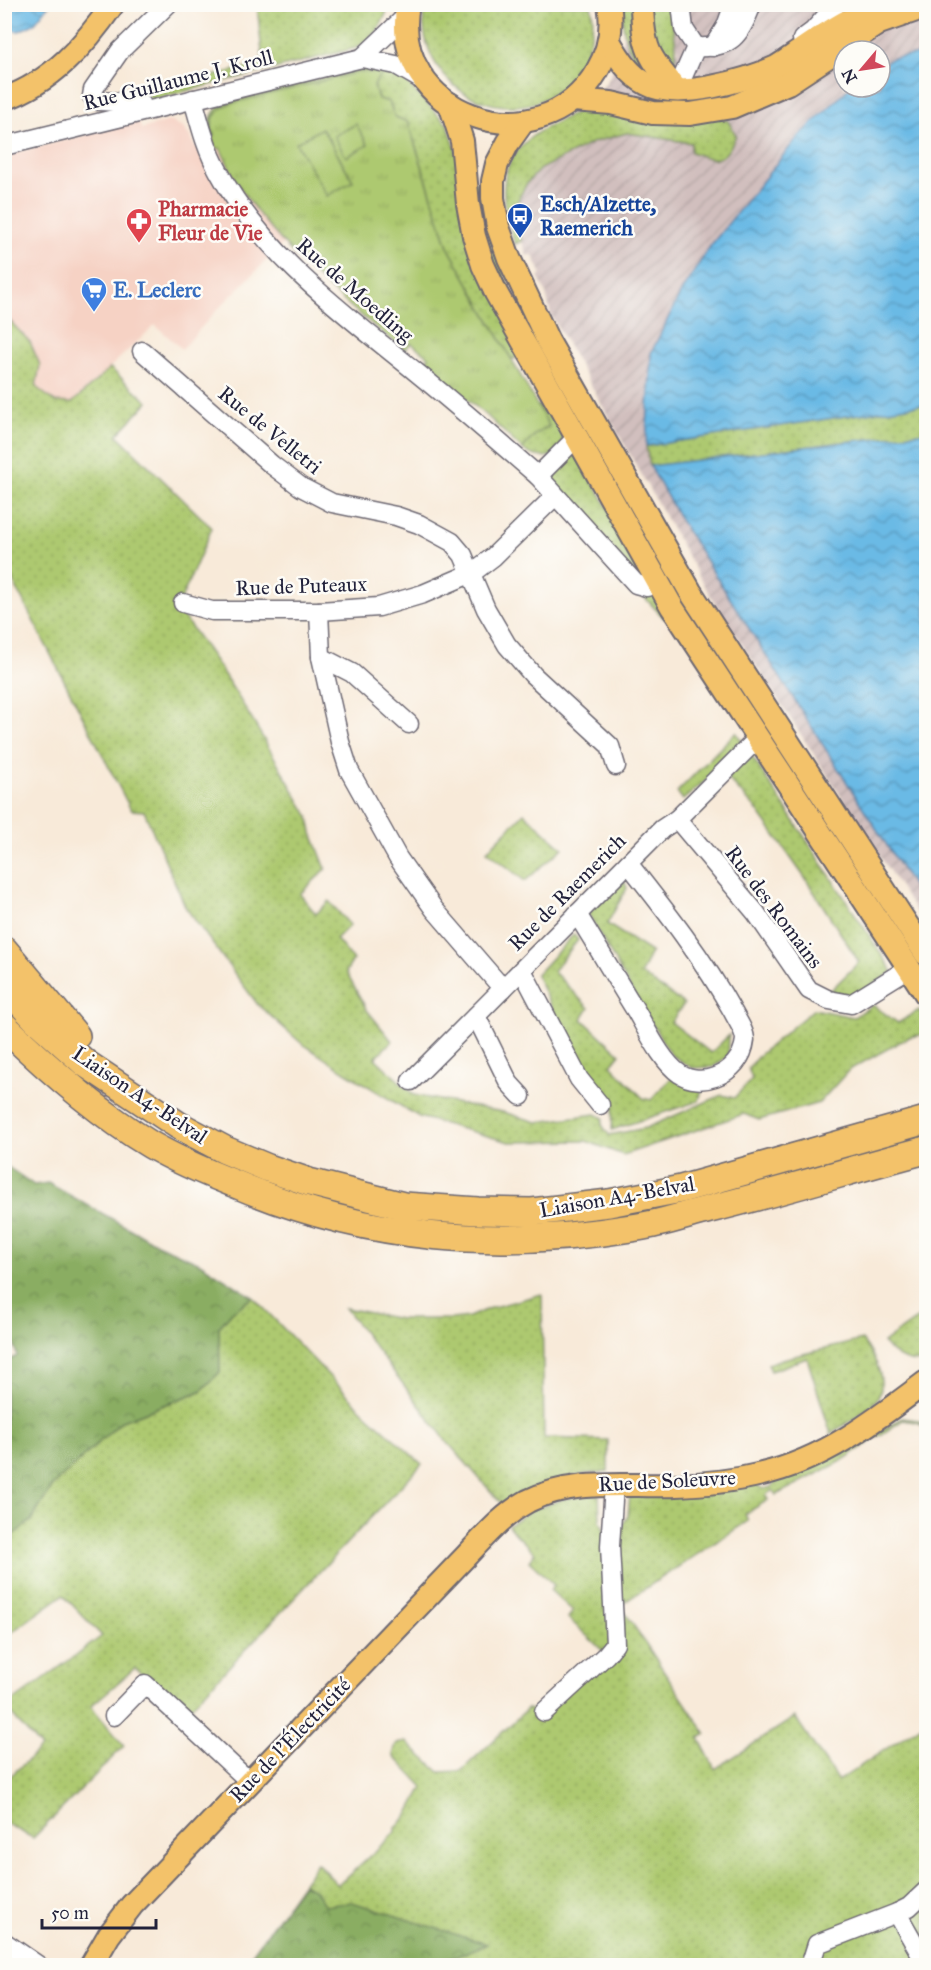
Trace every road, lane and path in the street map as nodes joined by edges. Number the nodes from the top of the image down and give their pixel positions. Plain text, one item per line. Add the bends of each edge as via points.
1 (113, 4) edge
2 (168, 4) edge
3 (642, 4) edge
4 (681, 4) edge
5 (734, 4) edge
6 (752, 4) edge
7 (837, 4) edge
8 (881, 6) edge
9 (918, 6) edge
10 (611, 8) edge
11 (407, 10) edge
12 (609, 40) junction
13 (705, 47) junction
14 (362, 58) junction
15 (751, 76) junction
16 (428, 84) junction
17 (677, 90) junction
18 (763, 95) junction
19 (4, 99) edge
20 (193, 99) junction
21 (573, 100) junction
22 (450, 104) junction
23 (144, 111) junction
24 (523, 122) junction
25 (4, 146) edge
26 (142, 351) dead end
27 (577, 437) junction
28 (538, 476) junction
29 (555, 496) junction
30 (472, 573) junction
31 (658, 582) junction
32 (183, 603) dead end
33 (319, 611) junction
34 (321, 657) junction
35 (409, 724) dead end
36 (767, 732) junction
37 (616, 766) dead end
38 (677, 819) junction
39 (628, 863) junction
40 (577, 914) junction
41 (4, 950) edge
42 (927, 954) edge
43 (909, 968) junction
44 (522, 970) junction
45 (4, 986) edge
46 (503, 989) junction
47 (926, 993) edge
48 (476, 1016) junction
49 (4, 1026) edge
50 (4, 1051) edge
51 (411, 1081) dead end
52 (521, 1096) dead end
53 (600, 1105) dead end
54 (927, 1120) edge
55 (178, 1125) junction
56 (152, 1145) junction
57 (927, 1150) edge
58 (927, 1382) edge
59 (614, 1485) junction
60 (499, 1522) joint
61 (544, 1712) dead end
62 (114, 1716) dead end
63 (250, 1782) junction
64 (927, 1891) edge
65 (897, 1913) junction
66 (4, 1942) edge
67 (927, 1964) edge
68 (39, 1965) edge
69 (91, 1965) edge
70 (810, 1965) edge

1 - 19 main road via 76,53 49,75
2 - 23 street via 120,51 93,90 92,96 99,101 141,103
3 - 17 main road via 643,34 650,55
4 - 13 street via 684,29
5 - 13 street via 720,38
6 - 13 street via 738,36
7 - 15 street via 813,31
8 - 15 main road via 848,20 777,66
8 - 18 street via 871,18 783,77
9 - 18 main road via 879,23
10 - 12 main road
11 - 14 street
11 - 16 main road via 408,40 415,63
12 - 17 main road via 634,76 650,86
12 - 21 main road via 590,83
13 - 17 street
14 - 16 street, Rue Guillaume J. Kroll via 396,65
14 - 20 street, Rue Guillaume J. Kroll
15 - 17 main road via 708,88
16 - 22 main road
18 - 21 main road via 732,107 690,114 653,113 611,103
20 - 23 street, Rue Guillaume J. Kroll
20 - 28 street, Rue de Moedling via 219,173 265,238 339,310
21 - 24 main road via 541,118
22 - 24 main road via 497,122
22 - 27 main road via 462,141 468,204 483,265
23 - 25 street, Rue Guillaume J. Kroll
24 - 36 main road via 501,154 493,181 498,227 509,258 548,340
26 - 30 street, Rue de Velletri via 301,487 332,503 419,524 452,542
27 - 28 street
27 - 31 main road
28 - 29 street
29 - 30 street, Rue de Puteaux
29 - 31 street via 636,584 647,587
30 - 33 street, Rue de Puteaux via 379,607
30 - 37 street, Rue de Velletri via 486,609 507,645 533,675 610,746
31 - 36 main road
32 - 33 street, Rue de Puteaux via 212,611
33 - 34 street
34 - 35 street via 352,673
34 - 46 street via 340,742 363,798 434,909
36 - 38 street, Rue de Raemerich
36 - 42 main road
36 - 43 main road
38 - 39 street, Rue de Raemerich
38 - 43 street, Rue des Romains via 756,913 809,990 829,1000 851,1004
39 - 40 street, Rue de Raemerich
39 - 40 street via 678,926 742,1029 742,1053 732,1067 722,1075 697,1080 681,1075 669,1064
40 - 44 street, Rue de Raemerich
41 - 55 highway via 68,1028 150,1096
43 - 47 main road
44 - 46 street, Rue de Raemerich
44 - 53 street via 579,1079
45 - 55 highway, Liaison A4-Belval via 85,1063
46 - 48 street, Rue de Raemerich
48 - 51 street, Rue de Raemerich
48 - 52 street via 509,1083
49 - 56 highway, Liaison A4-Belval via 74,1089
50 - 56 highway via 95,1119
54 - 55 highway, Liaison A4-Belval via 681,1189 532,1212 404,1206 268,1168
56 - 57 highway, Liaison A4-Belval via 200,1170 316,1214 421,1236 493,1240 641,1227
58 - 59 main road, Rue de Soleuvre via 835,1446 797,1464 761,1475 714,1482
59 - 60 main road, Rue de Soleuvre via 564,1489 530,1501
59 - 61 street via 610,1546 615,1644
60 - 63 main road, Rue de l'Électricité
62 - 63 street via 145,1684
63 - 69 main road, Rue de l'Électricité via 132,1905
64 - 65 street
65 - 67 street
65 - 70 street via 817,1944
66 - 68 street

